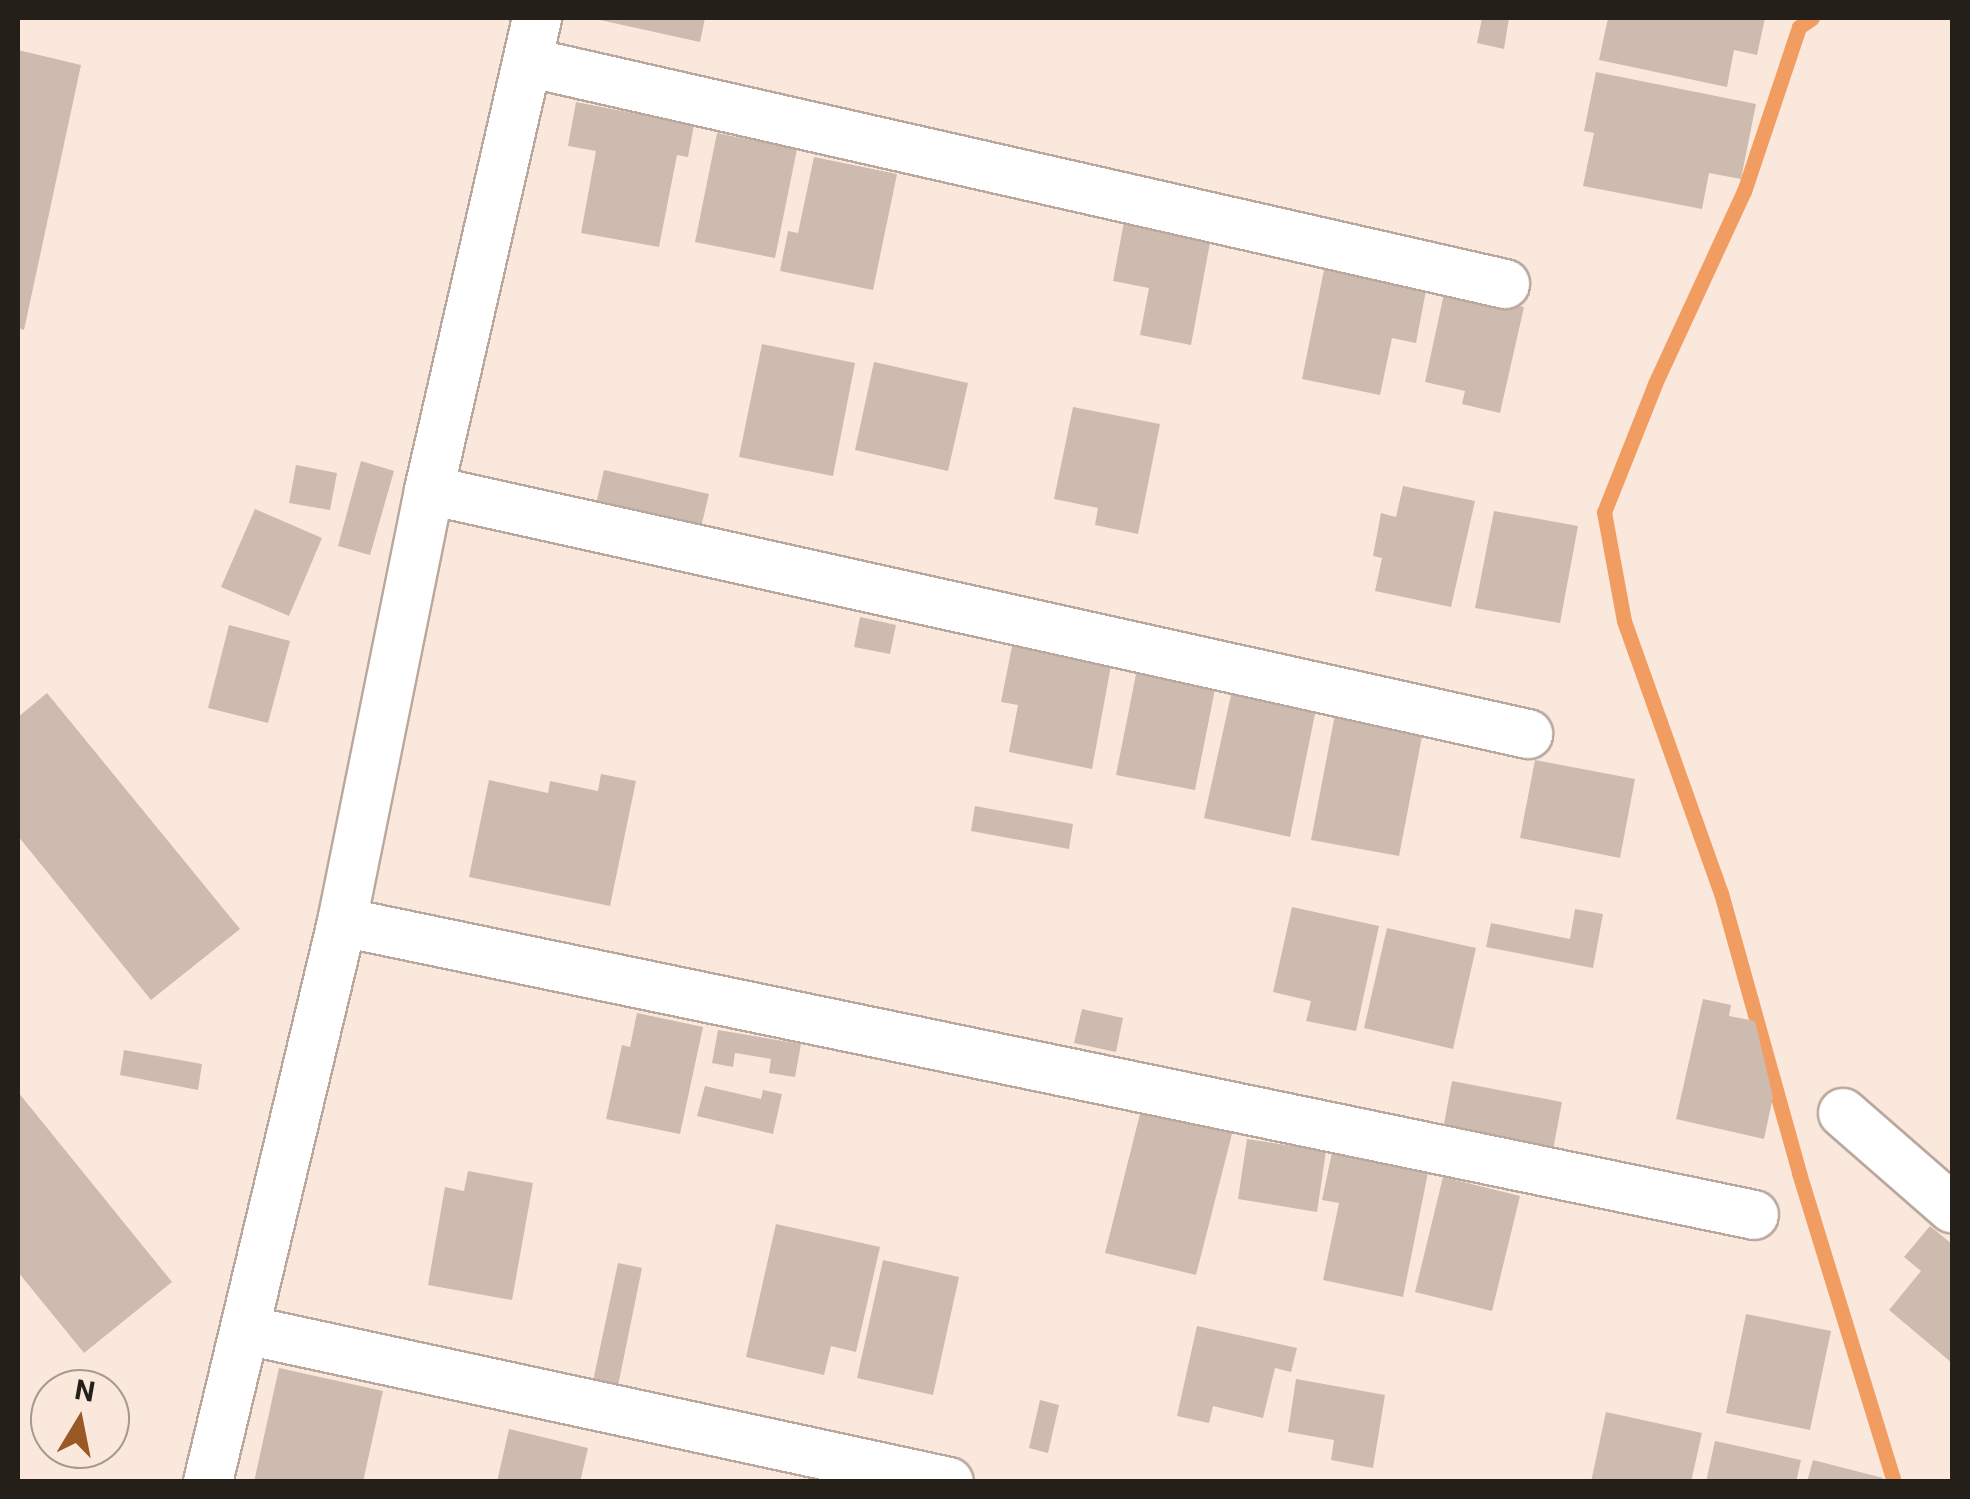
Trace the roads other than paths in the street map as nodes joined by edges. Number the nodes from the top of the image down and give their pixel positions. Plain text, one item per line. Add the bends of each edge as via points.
1 (532, 40) edge
2 (1505, 284) dead end
3 (429, 490) junction
4 (1528, 734) dead end
5 (342, 922) junction
6 (1843, 1113) dead end
7 (1952, 1208) edge
8 (1754, 1215) dead end
9 (246, 1330) junction
10 (208, 1482) edge
11 (949, 1482) edge

1 - 2 street
1 - 3 street
3 - 4 street
3 - 5 street
5 - 8 street
5 - 9 street
6 - 7 street
9 - 10 street
9 - 11 street

